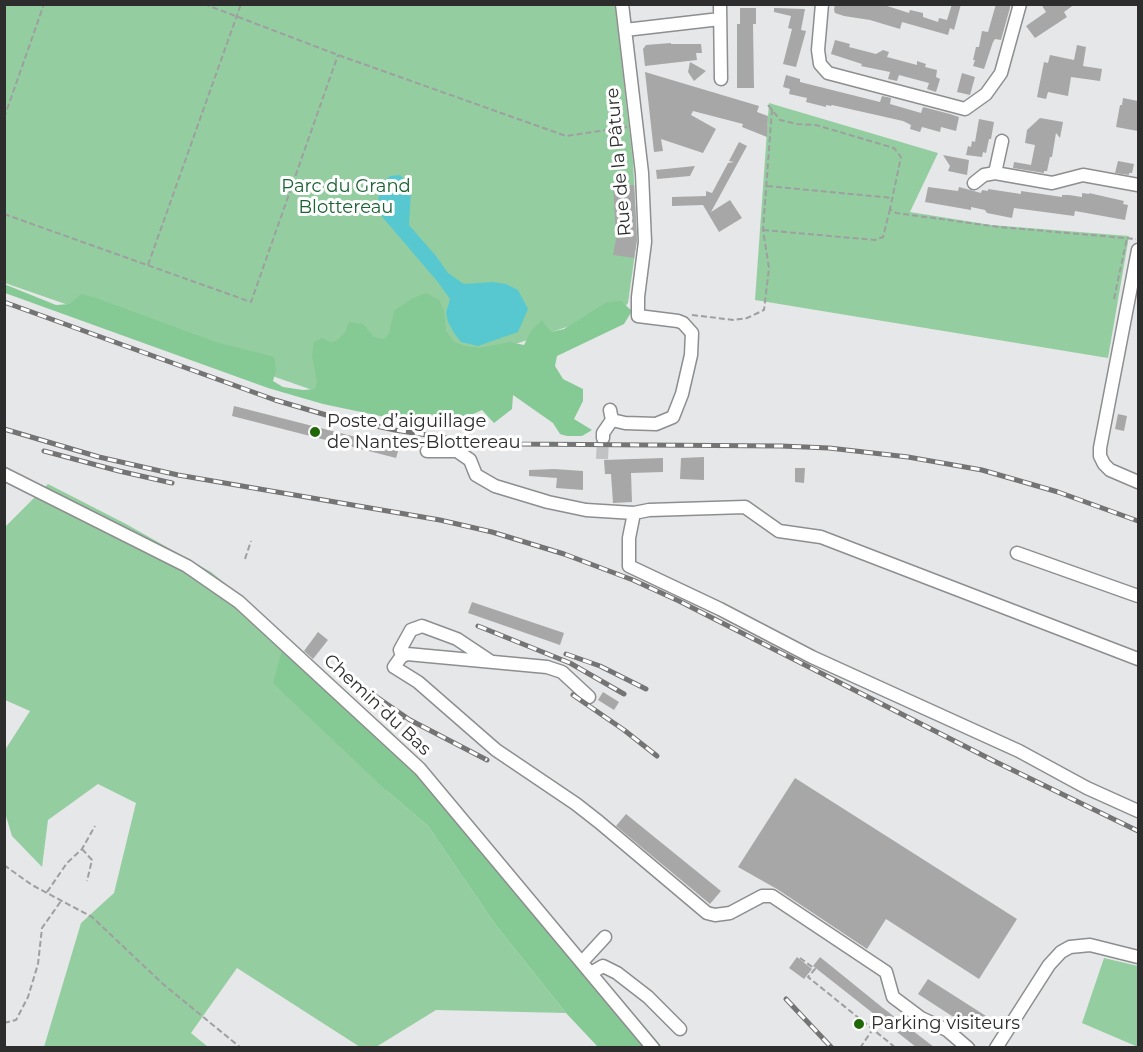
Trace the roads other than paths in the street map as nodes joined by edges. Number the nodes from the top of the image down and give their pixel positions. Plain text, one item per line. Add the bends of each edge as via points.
1 (622, 4) edge
2 (720, 4) edge
3 (822, 4) edge
4 (1021, 5) edge
5 (720, 19) junction
6 (625, 30) junction
7 (721, 79) dead end
8 (1002, 141) dead end
9 (995, 173) junction
10 (974, 183) dead end
11 (1138, 185) edge
12 (1138, 250) edge
13 (603, 438) tunnel mouth
14 (427, 451) dead end
15 (5, 475) edge
16 (1138, 482) edge
17 (634, 513) junction
18 (1017, 553) dead end
19 (1138, 596) edge
20 (402, 656) junction
21 (1138, 659) edge
22 (491, 662) junction
23 (589, 697) dead end
24 (1138, 811) edge
25 (605, 937) dead end
26 (1138, 957) edge
27 (582, 962) junction
28 (591, 973) junction
29 (681, 1029) dead end
30 (653, 1047) edge
31 (968, 1047) edge
32 (996, 1047) edge

1 - 6 street, Rue de la Pâture
2 - 5 street
3 - 4 street via 818,50 820,64 828,73 965,109 986,94 1001,73
5 - 6 street
5 - 7 street
6 - 13 street, Rue de la Pâture via 642,173 645,242 638,316 683,323 692,333 691,355 673,417 656,424 625,423 611,415
8 - 9 street
9 - 10 street
9 - 11 street via 1052,183 1078,175
12 - 16 street via 1100,448 1104,464
14 - 17 street via 457,451 470,460 476,475 495,486 538,499 586,510
15 - 27 street, Chemin du Bas via 188,566 238,602 420,769
17 - 21 street via 745,507 778,531 821,537
17 - 24 street via 629,566
18 - 19 street
20 - 22 street
20 - 22 street via 400,650 411,630 422,626 457,639
20 - 31 street via 394,667 418,682 496,750 599,822 707,913 730,913 762,896 772,896 886,972 893,997
22 - 23 street via 554,669
25 - 27 street
26 - 32 street via 1090,945 1061,952
27 - 28 street, Chemin du Bas
28 - 29 street via 603,966 617,973
28 - 30 street, Chemin du Bas

